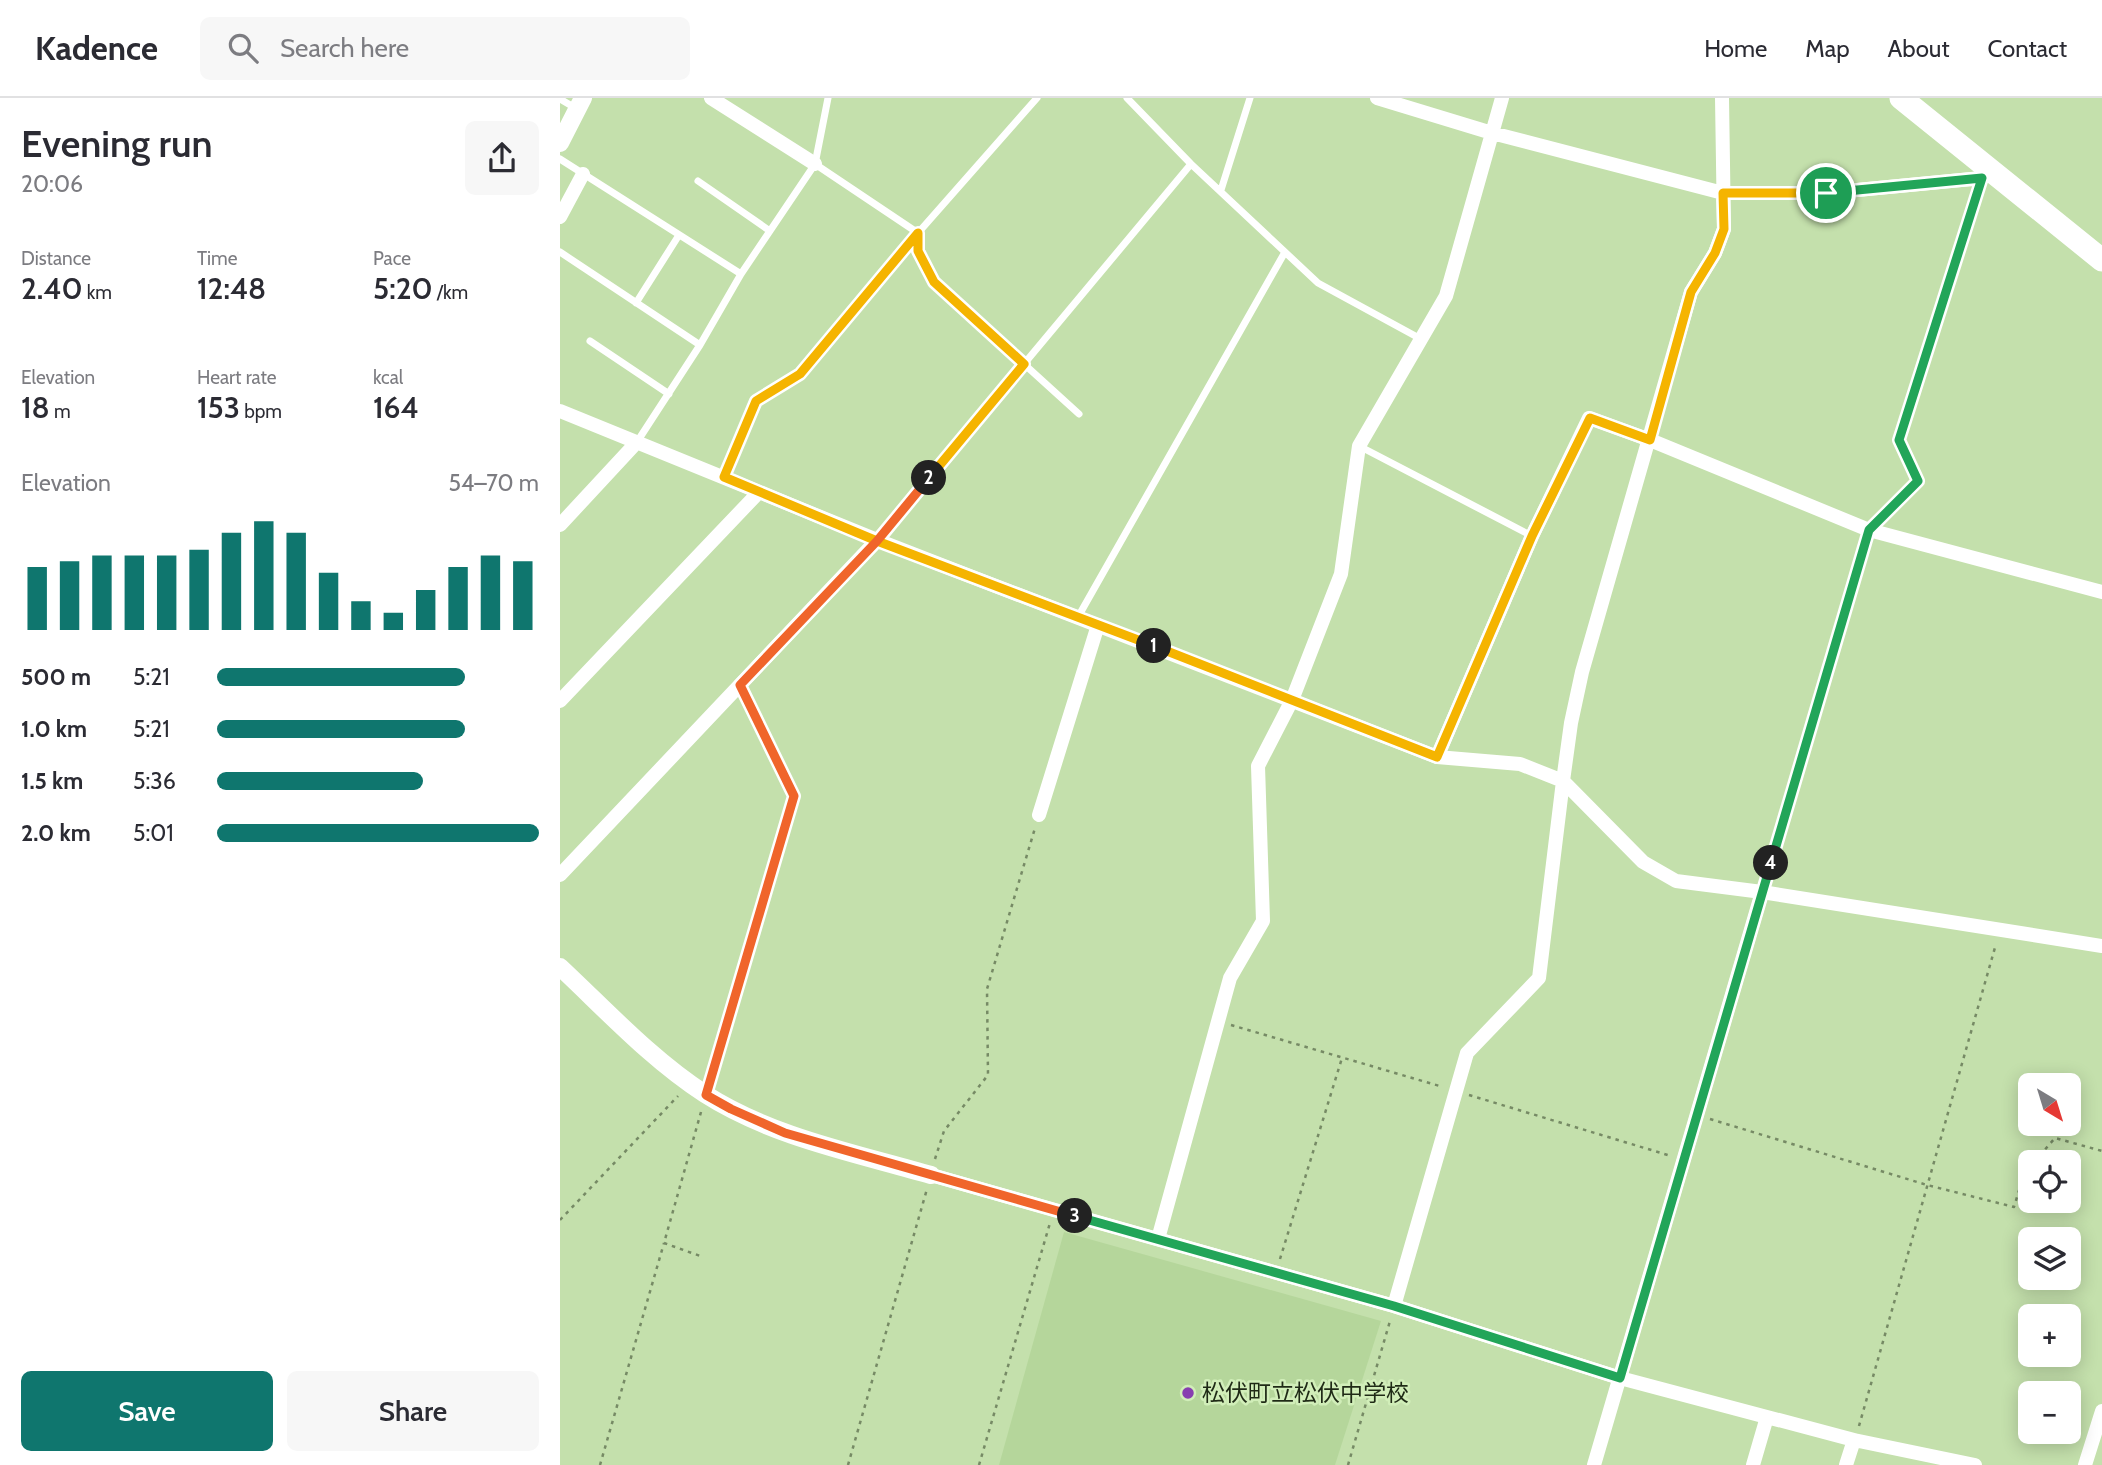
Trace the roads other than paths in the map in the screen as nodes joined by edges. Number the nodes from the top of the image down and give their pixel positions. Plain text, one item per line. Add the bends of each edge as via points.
1 (712, 98) edge
2 (828, 98) edge
3 (1037, 98) edge
4 (1127, 98) edge
5 (1250, 98) edge
6 (1377, 98) edge
7 (1502, 98) edge
8 (1722, 98) edge
9 (1901, 98) edge
10 (560, 99) edge
11 (580, 104) edge
12 (1492, 134) junction
13 (560, 143) edge
14 (560, 159) edge
15 (815, 164) junction
16 (1191, 164) junction
17 (1984, 172) junction
18 (583, 174) junction
19 (698, 181) dead end
20 (1221, 190) junction
21 (1723, 193) junction
22 (560, 217) edge
23 (770, 231) junction
24 (918, 233) junction
25 (679, 235) junction
26 (560, 252) edge
27 (1285, 252) junction
28 (2102, 260) edge
29 (741, 274) junction
30 (636, 303) junction
31 (1419, 338) junction
32 (590, 341) dead end
33 (700, 345) junction
34 (1024, 364) junction
35 (669, 394) junction
36 (560, 411) edge
37 (1079, 414) dead end
38 (1650, 440) junction
39 (638, 442) junction
40 (1359, 446) junction
41 (724, 477) junction
42 (759, 492) junction
43 (560, 525) edge
44 (1869, 530) junction
45 (1532, 536) junction
46 (877, 541) junction
47 (2102, 590) edge
48 (1078, 617) junction
49 (1098, 625) junction
50 (740, 685) junction
51 (560, 701) edge
52 (1292, 701) junction
53 (1437, 757) junction
54 (1563, 781) junction
55 (794, 796) road end
56 (1039, 815) road end
57 (560, 875) edge
58 (1762, 892) junction
59 (2102, 946) edge
60 (560, 967) edge
61 (931, 1175) joint
62 (1158, 1239) junction
63 (1394, 1306) junction
64 (1620, 1378) junction
65 (2102, 1411) edge
66 (1767, 1417) junction
67 (1854, 1440) junction
68 (1594, 1465) edge
69 (1754, 1465) edge
70 (1846, 1465) edge
71 (1975, 1465) edge
72 (2085, 1465) edge

1 - 15 street
2 - 15 lane
3 - 24 lane
4 - 16 lane
5 - 20 lane
6 - 12 street
7 - 12 street
8 - 21 street
9 - 17 main road
10 - 11 lane
11 - 13 street
12 - 21 street
12 - 31 street via 1446,296
14 - 18 lane
15 - 23 lane
15 - 24 lane
16 - 20 lane
16 - 34 lane
17 - 21 street via 1826,193
17 - 28 main road
17 - 44 lane via 1899,440 1918,481
18 - 22 street
18 - 25 lane
19 - 23 lane
20 - 27 lane
21 - 38 street via 1724,229 1691,292
23 - 29 lane
24 - 34 lane via 918,251 934,282
24 - 41 lane via 800,374 756,401
25 - 29 lane
25 - 30 lane
26 - 30 lane
27 - 31 lane via 1318,283
27 - 48 lane
29 - 33 lane
30 - 33 lane
31 - 40 street
32 - 35 lane
33 - 35 lane
34 - 37 lane
34 - 46 lane
35 - 39 lane
36 - 39 street
38 - 44 street
38 - 45 street via 1590,418
38 - 54 street via 1582,673
39 - 41 street
39 - 43 street
40 - 45 lane
40 - 52 street via 1340,574
41 - 42 street
42 - 46 street
42 - 51 street
44 - 47 street
44 - 58 lane
45 - 53 street
46 - 48 street
46 - 50 street
48 - 49 street
49 - 52 street
49 - 56 street
50 - 55 lane
50 - 57 street
52 - 53 street
52 - 62 street via 1258,766 1263,921 1230,978
53 - 54 street via 1520,764
54 - 58 street via 1643,862 1676,881
54 - 63 street via 1539,978 1467,1054
58 - 59 street
58 - 64 street
60 - 61 street via 706,1095 785,1133
61 - 62 street
62 - 63 street
63 - 64 street
64 - 66 street
64 - 68 street
65 - 72 street
66 - 67 street
66 - 69 street
67 - 70 street
67 - 71 street

